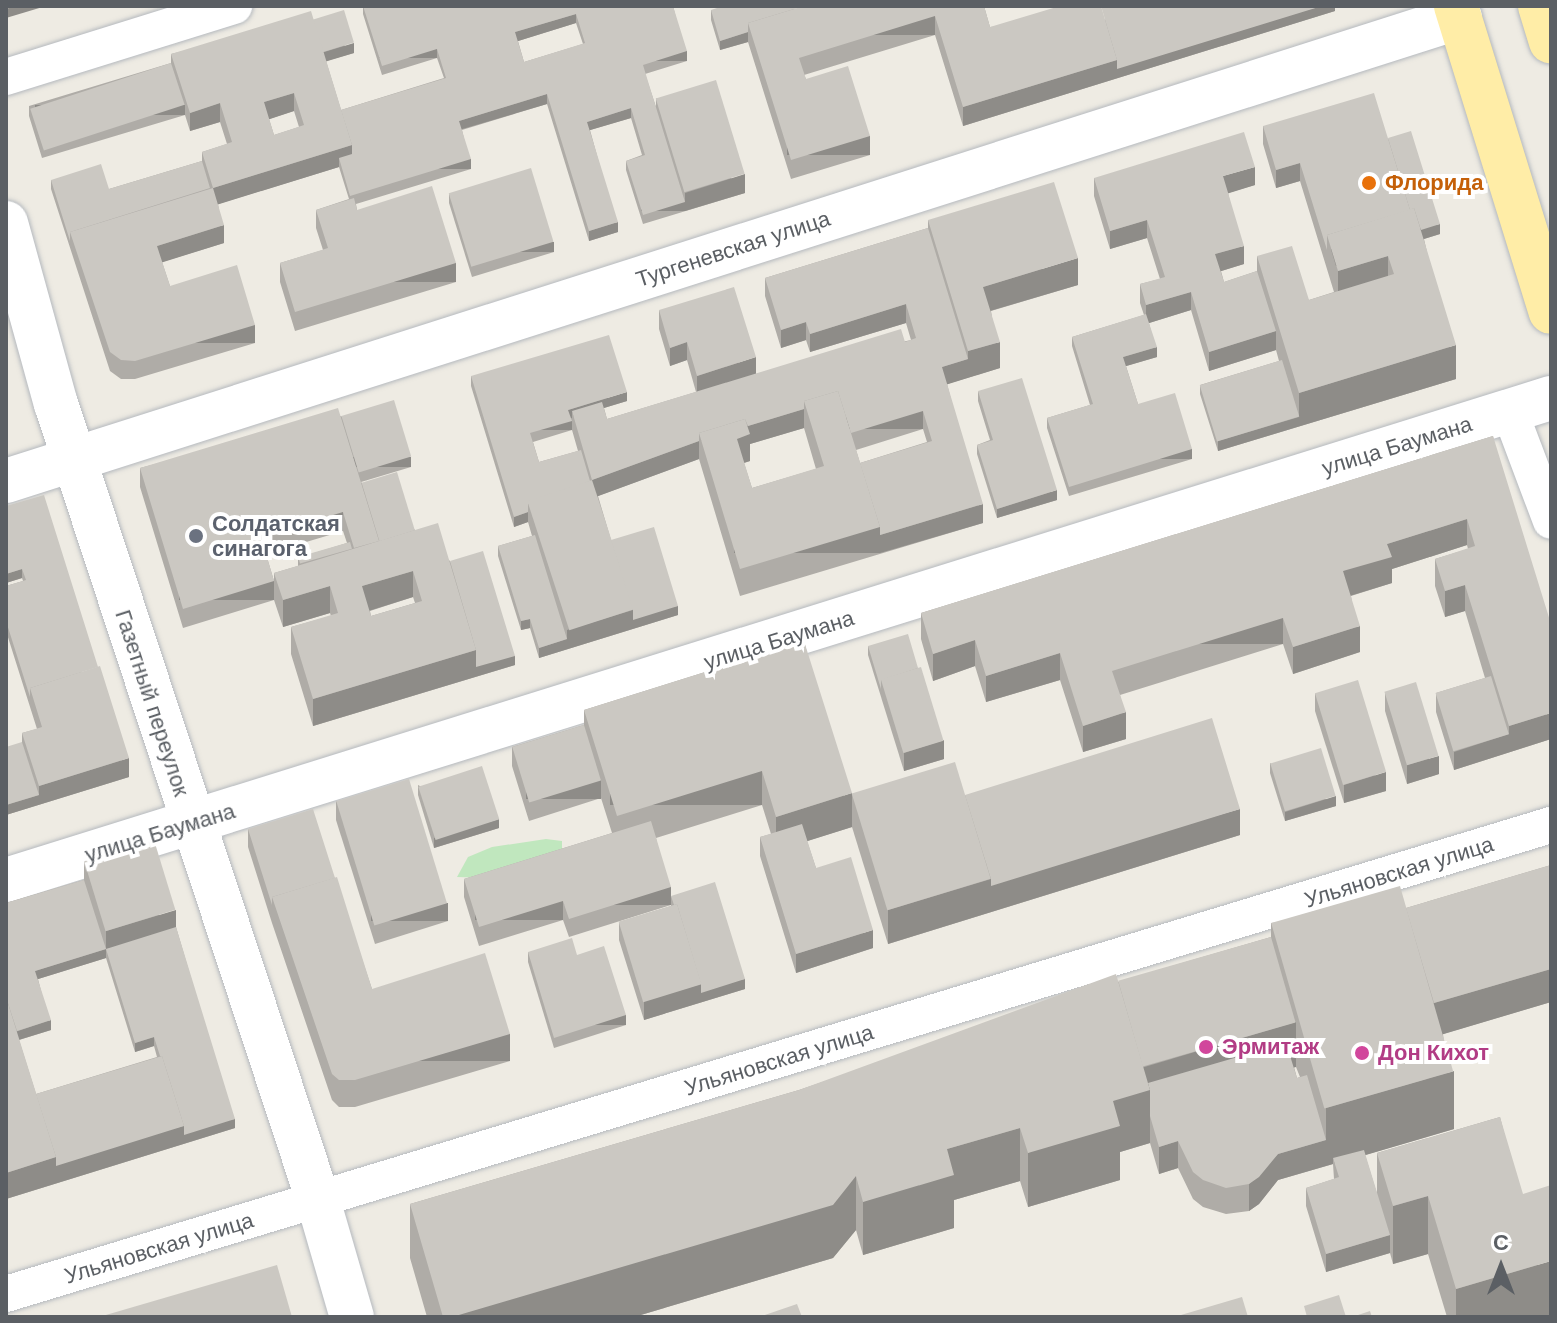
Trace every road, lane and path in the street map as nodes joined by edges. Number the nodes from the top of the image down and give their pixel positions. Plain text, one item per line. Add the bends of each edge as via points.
1 (234, 6) edge
2 (1540, 6) edge
3 (1458, 12) edge
4 (1551, 41) edge
5 (6, 77) edge
6 (6, 223) edge
7 (1551, 312) edge
8 (1551, 398) edge
9 (1510, 412) junction
10 (74, 460) junction
11 (6, 481) edge
12 (1551, 521) edge
13 (192, 824) junction
14 (1551, 825) edge
15 (6, 880) edge
16 (318, 1200) junction
17 (6, 1294) edge
18 (352, 1317) edge

1 - 5 street
2 - 4 main road
3 - 7 main road
3 - 10 street, Тургеневская улица
6 - 10 street, Газетный переулок
8 - 9 street, улица Баумана
9 - 12 street
9 - 13 street, улица Баумана
10 - 11 street, Тургеневская улица
10 - 13 street, Газетный переулок
13 - 15 street, улица Баумана
13 - 16 street, Газетный переулок
14 - 16 street, Ульяновская улица
16 - 17 street, Ульяновская улица
16 - 18 street, Газетный переулок

